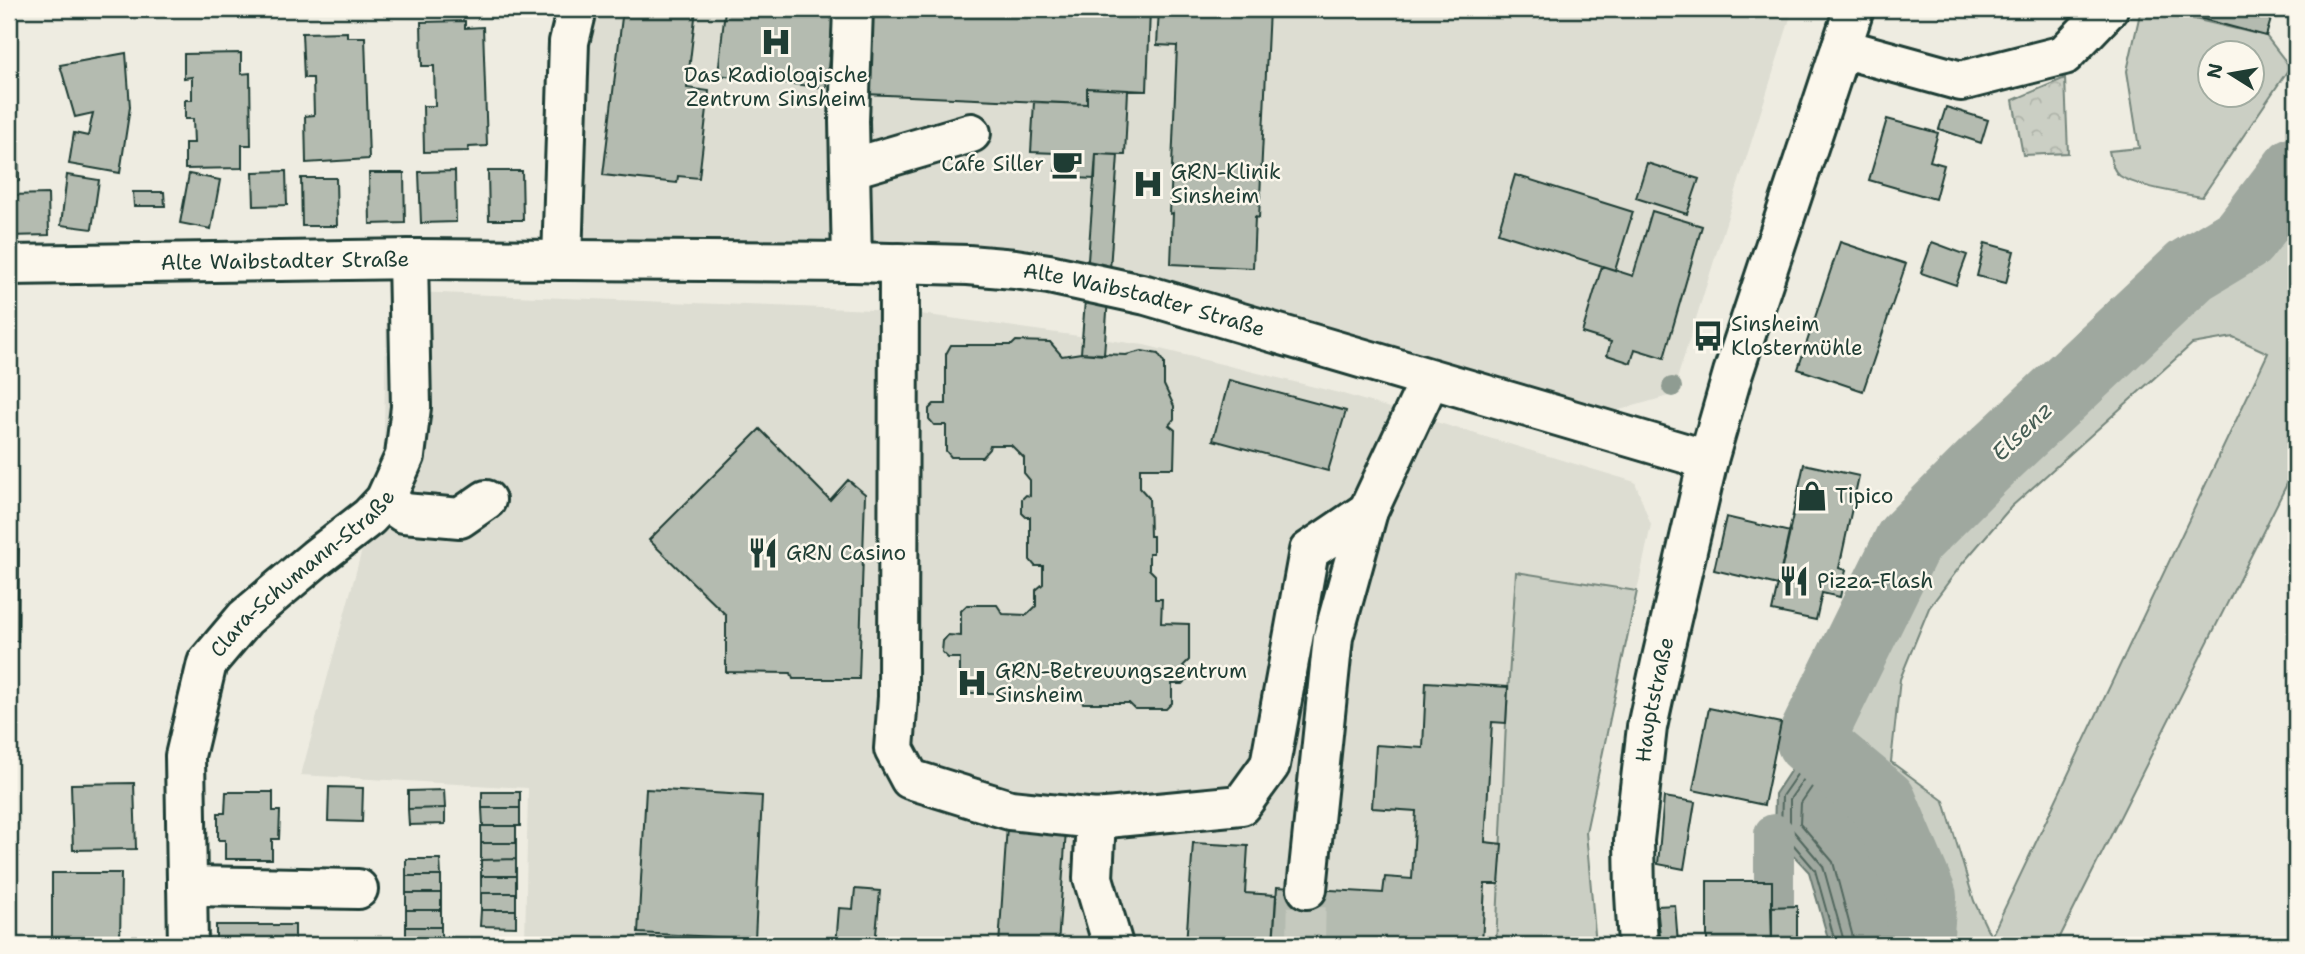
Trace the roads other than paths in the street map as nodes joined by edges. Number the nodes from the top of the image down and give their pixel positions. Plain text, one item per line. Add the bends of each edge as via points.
1 (853, 9) edge
2 (1854, 9) edge
3 (2108, 9) edge
4 (573, 25) edge
5 (1841, 48) junction
6 (971, 133) dead end
7 (852, 168) junction
8 (408, 259) junction
9 (562, 260) junction
10 (852, 262) junction
11 (899, 264) junction
12 (9, 265) edge
13 (1430, 379) junction
14 (1708, 460) junction
15 (385, 500) junction
16 (486, 500) dead end
17 (1368, 511) junction
18 (1096, 819) junction
19 (187, 886) junction
20 (1307, 888) tunnel mouth
21 (358, 889) dead end
22 (188, 945) edge
23 (1113, 945) edge
24 (1639, 945) edge

1 - 7 street
2 - 5 street, Hauptstraße
3 - 5 street via 2064,55 1961,81
4 - 9 street
5 - 14 street, Hauptstraße via 1732,373
6 - 7 street
7 - 10 street
8 - 9 street, Alte Waibstadter Straße
8 - 12 street, Alte Waibstadter Straße
8 - 15 street, Clara-Schumann-Straße via 411,407 405,456
9 - 10 street, Alte Waibstadter Straße
10 - 11 street, Alte Waibstadter Straße
11 - 13 street, Alte Waibstadter Straße via 1015,269 1086,281
11 - 18 street via 894,749 910,779 1010,810
13 - 14 street, Alte Waibstadter Straße
13 - 17 street
14 - 24 street, Hauptstraße via 1647,727 1634,840
15 - 16 street via 404,513 460,518
15 - 19 street, Clara-Schumann-Straße via 245,618 206,663 185,757
17 - 18 street via 1309,551 1270,765 1241,805
17 - 20 street via 1333,637
18 - 23 street via 1093,878
19 - 21 street
19 - 22 street, Clara-Schumann-Straße

